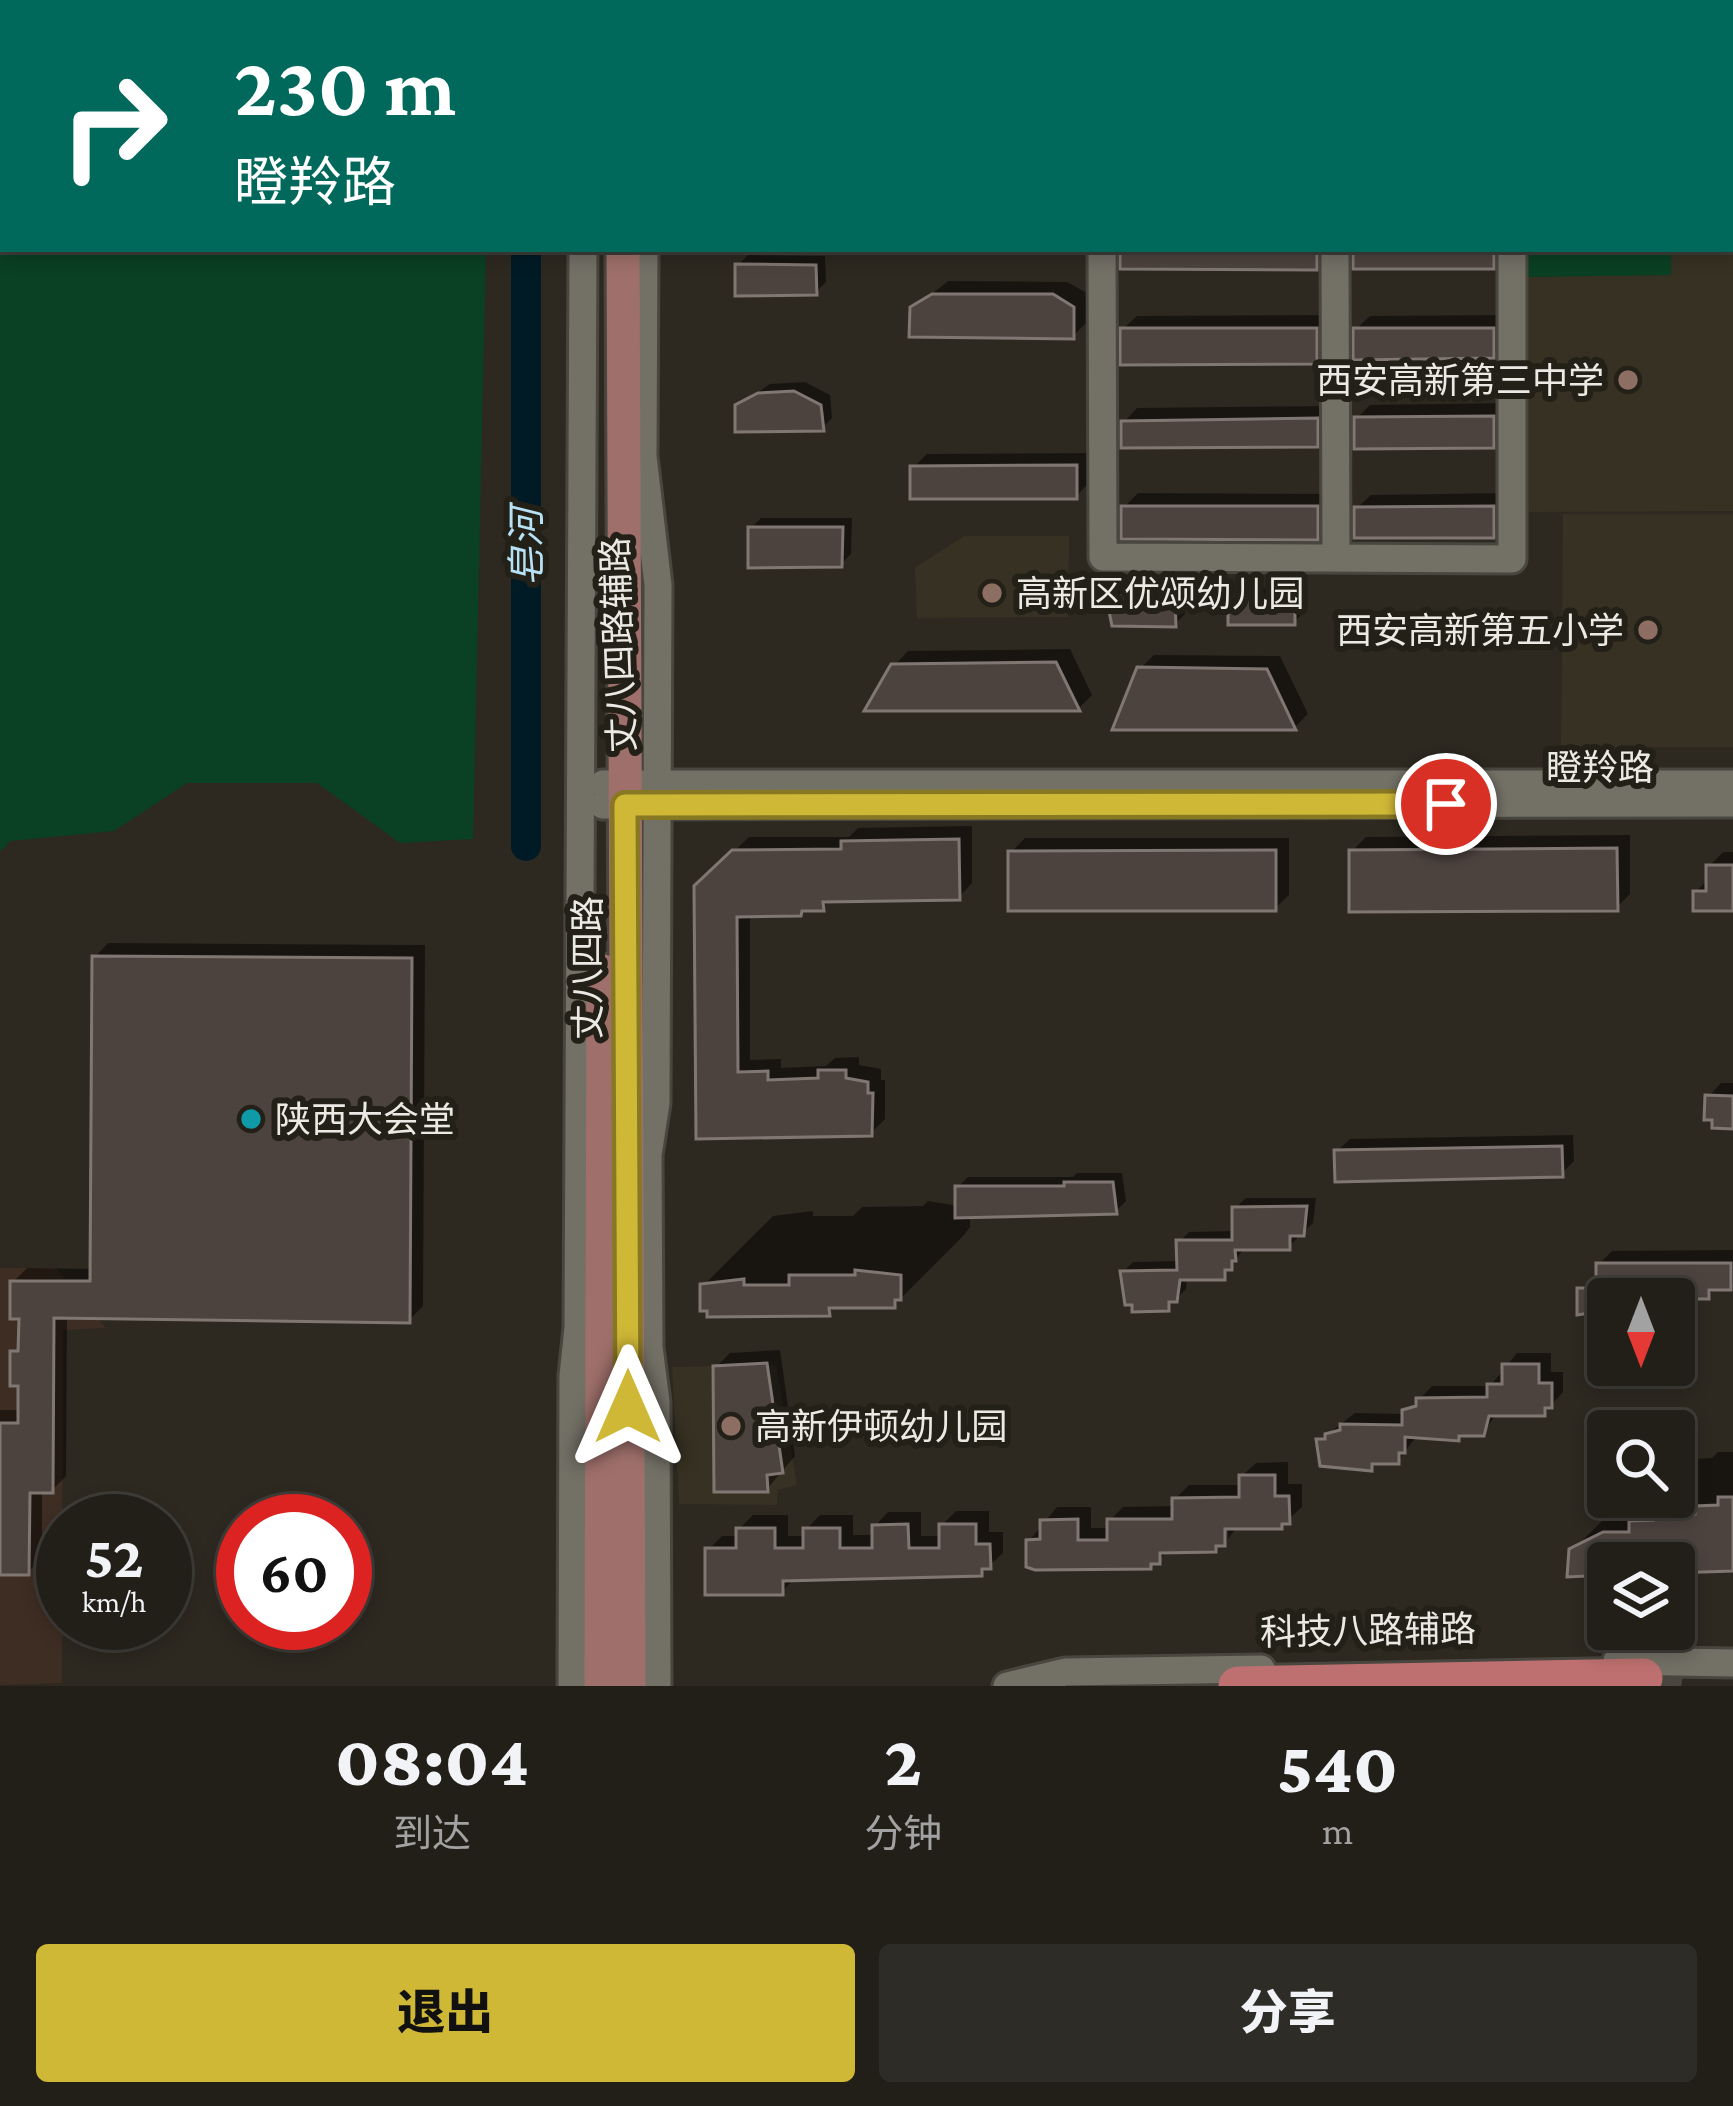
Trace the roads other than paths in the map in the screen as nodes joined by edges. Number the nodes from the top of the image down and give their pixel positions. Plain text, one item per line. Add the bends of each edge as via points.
1 (583, 252) edge
2 (604, 252) edge
3 (623, 252) edge
4 (644, 252) edge
5 (1102, 252) edge
6 (1335, 252) edge
7 (1512, 252) edge
8 (1336, 557) junction
9 (1733, 784) edge
10 (628, 794) junction
11 (1733, 803) edge
12 (1733, 1664) edge
13 (1643, 1678) dead end
14 (572, 1686) edge
15 (601, 1686) edge
16 (629, 1686) edge
17 (657, 1686) edge
18 (1006, 1686) edge
19 (1238, 1686) edge

1 - 14 street, 丈八四路辅路
2 - 10 main road, 丈八四路
3 - 10 main road, 丈八四路
4 - 10 street, 丈八四路辅路 via 643,456 658,585
5 - 8 street via 1103,556
6 - 8 street
7 - 8 street via 1512,559
9 - 10 street, 瞪羚路
10 - 11 street, 瞪羚路
10 - 15 main road, 丈八四路
10 - 16 main road, 丈八四路
10 - 17 street, 丈八四路辅路 via 656,1103 648,1156
12 - 18 street, 科技八路辅路 via 1065,1672
13 - 19 highway

